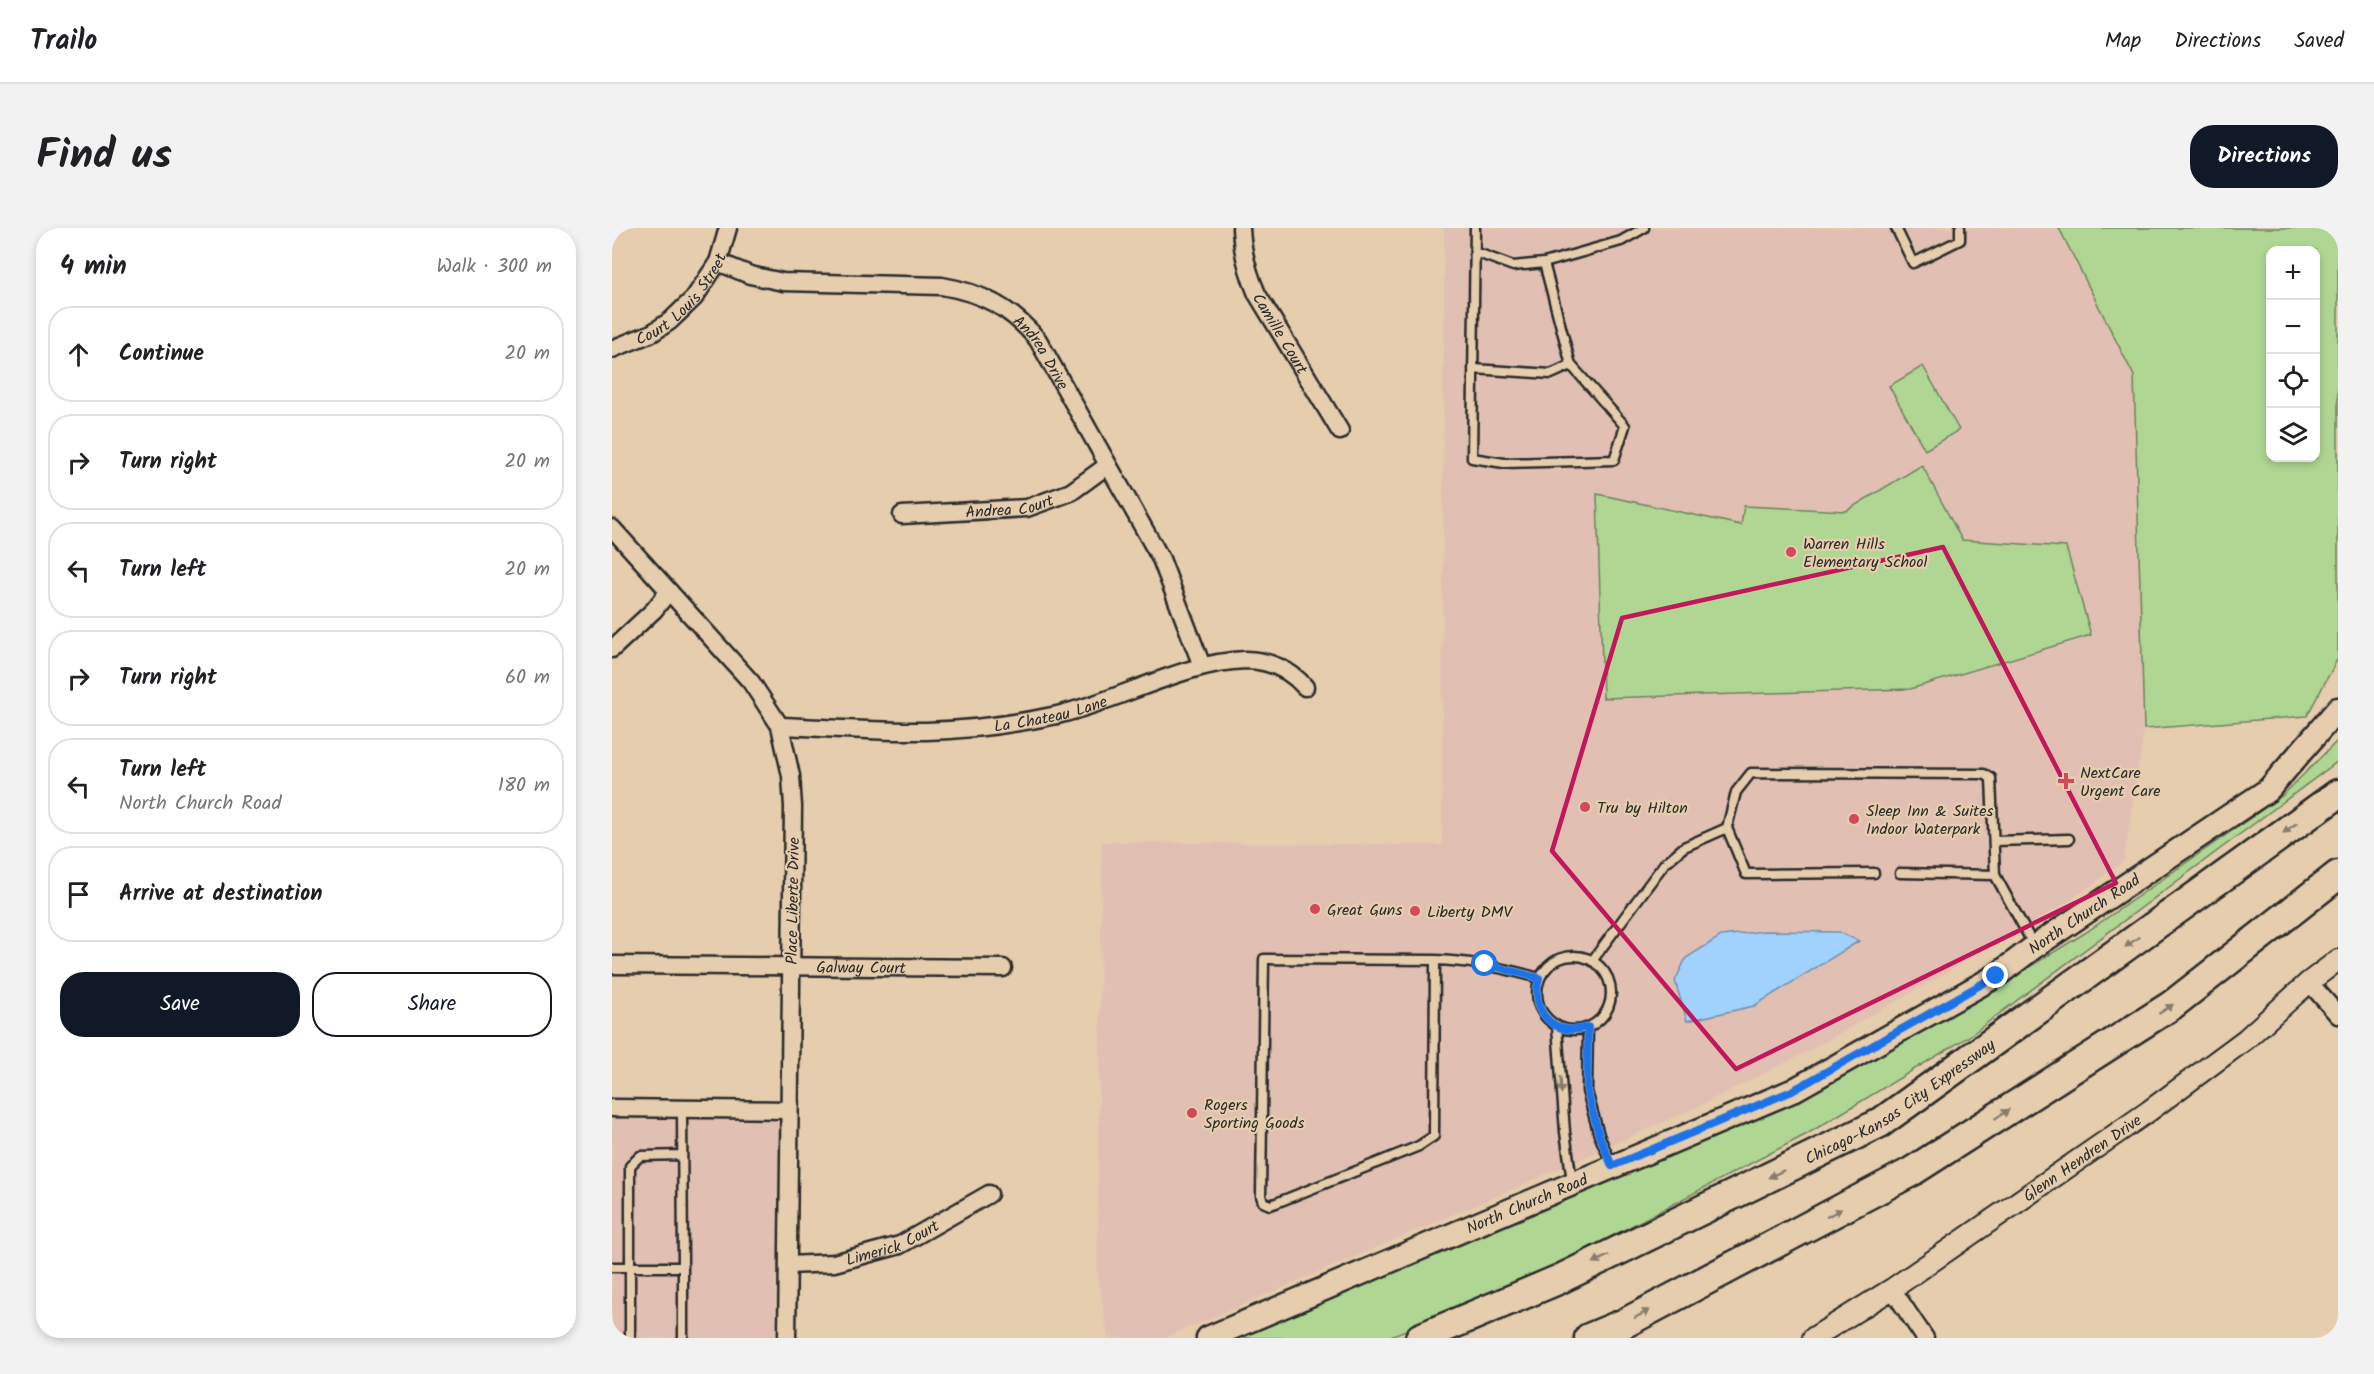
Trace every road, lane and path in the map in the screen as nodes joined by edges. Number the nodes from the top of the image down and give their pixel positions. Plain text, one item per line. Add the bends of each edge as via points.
1 (728, 228) edge
2 (1241, 228) edge
3 (1475, 228) edge
4 (1644, 228) edge
5 (1896, 228) edge
6 (1960, 228) edge
7 (1475, 252) junction
8 (718, 262) junction
9 (1544, 263) junction
10 (612, 349) edge
11 (1571, 365) junction
12 (1473, 369) junction
13 (1340, 431) dead end
14 (1108, 465) junction
15 (902, 515) dead end
16 (612, 528) edge
17 (669, 591) junction
18 (612, 649) edge
19 (1202, 666) junction
20 (1305, 687) dead end
21 (2338, 709) edge
22 (780, 726) junction
23 (2338, 794) edge
24 (1726, 828) junction
25 (2069, 839) dead end
26 (1994, 841) junction
27 (1874, 873) dead end
28 (1900, 873) dead end
29 (1995, 875) junction
30 (2338, 875) edge
31 (2034, 947) junction
32 (1435, 960) junction
33 (2338, 960) edge
34 (1592, 961) junction
35 (612, 965) edge
36 (791, 965) junction
37 (1003, 968) dead end
38 (1539, 978) junction
39 (2309, 982) junction
40 (2338, 1015) edge
41 (1557, 1026) junction
42 (1588, 1027) junction
43 (612, 1108) edge
44 (682, 1109) junction
45 (789, 1110) junction
46 (682, 1155) junction
47 (1612, 1166) junction
48 (1572, 1184) junction
49 (989, 1194) dead end
50 (788, 1265) junction
51 (612, 1267) edge
52 (630, 1267) junction
53 (683, 1267) junction
54 (1892, 1289) junction
55 (630, 1338) edge
56 (683, 1338) edge
57 (787, 1338) edge
58 (1208, 1338) edge
59 (1420, 1338) edge
60 (1589, 1338) edge
61 (1814, 1338) edge
62 (1925, 1338) edge

1 - 8 street, Court Louis Street
2 - 13 street, Camille Court via 1248,275 1257,294
3 - 7 lane
4 - 9 lane via 1621,241
5 - 6 lane via 1913,263 1960,240
7 - 9 lane via 1513,266
7 - 12 lane
8 - 10 street, Court Louis Street via 694,298 670,321
8 - 14 street, Andrea Drive via 750,275 783,282 942,286 996,303 1038,340
9 - 11 lane
11 - 12 lane via 1551,374
11 - 12 lane via 1625,426 1614,459 1504,463 1472,458
14 - 15 street, Andrea Court via 1071,492 1027,508
14 - 19 street, Andrea Drive via 1161,559
16 - 17 street, Place Liberte Drive
17 - 18 street
17 - 22 street, Place Liberte Drive via 751,682
19 - 20 street, La Chateau Lane via 1264,661 1294,675
19 - 22 street, La Chateau Lane via 1110,700 1009,724 926,731
21 - 31 main road, North Church Road via 2268,789
22 - 36 street, Place Liberte Drive via 793,807
23 -> 59 highway, Chicago-Kansas City Expressway via 1880,1123 1560,1279
24 - 26 lane via 1737,792 1751,773 1984,774 1991,778
24 - 27 lane via 1746,874
24 - 34 lane via 1684,847 1664,864
25 - 26 lane
26 - 29 lane
28 - 29 lane
29 - 31 lane
60 -> 30 highway via 1625,1323 1911,1172 2172,1005
31 - 47 main road, North Church Road via 1996,976 1792,1091
32 - 32 lane via 1264,959 1263,1202 1276,1203 1419,1146 1434,1136
32 - 38 lane via 1485,964
33 - 39 street, Glenn Hendren Drive
34 - 38 lane via 1566,957 1550,964
34 - 42 lane via 1605,973 1611,990 1603,1016
35 - 36 street, Galway Court
36 - 37 street, Galway Court
36 - 45 street, Place Liberte Drive
38 - 41 lane via 1539,1006
39 - 40 street
39 - 54 street, Glenn Hendren Drive via 2246,1039
41 - 42 lane via 1573,1030
41 -> 48 lane
42 - 47 lane via 1587,1091
43 - 44 street
44 - 45 street
44 - 46 lane
45 - 50 street, Place Liberte Drive
46 - 52 lane via 640,1156 630,1166
46 - 53 lane
47 - 48 main road, North Church Road
48 - 58 main road, North Church Road
49 - 50 street, Limerick Court via 900,1245 834,1263
50 - 57 street, Place Liberte Drive
51 - 52 lane
52 - 53 lane
52 - 55 lane
53 - 56 lane
54 - 61 street, Glenn Hendren Drive
54 - 62 street

